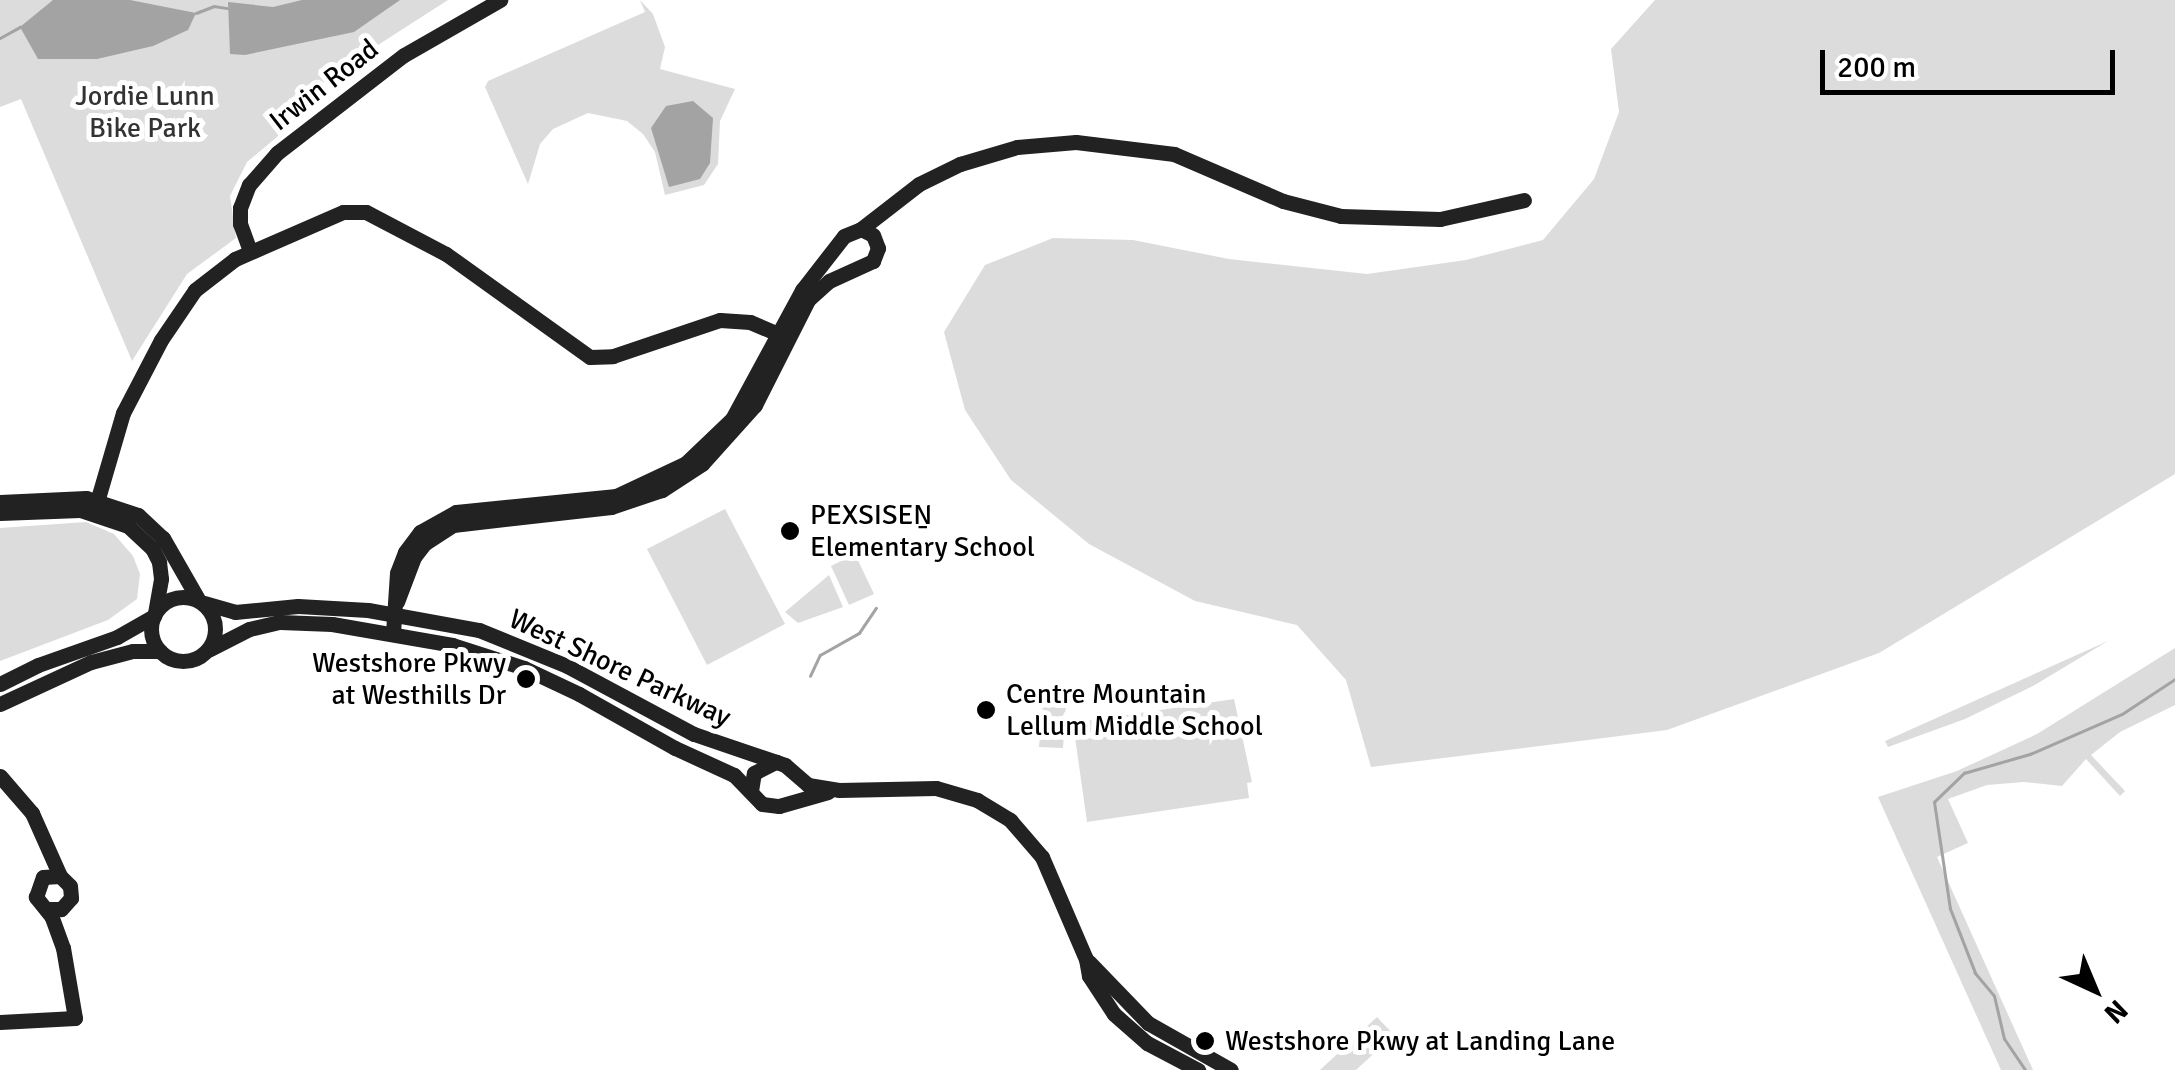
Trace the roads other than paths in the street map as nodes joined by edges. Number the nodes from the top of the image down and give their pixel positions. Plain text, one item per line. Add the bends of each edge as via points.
1 (500, 0) edge
2 (1524, 200) dead end
3 (886, 208) junction
4 (860, 229) junction
5 (876, 241) junction
6 (840, 246) junction
7 (250, 251) junction
8 (854, 266) junction
9 (783, 336) junction
10 (0, 502) edge
11 (96, 506) junction
12 (0, 513) edge
13 (406, 583) junction
14 (201, 601) junction
15 (397, 608) junction
16 (154, 614) junction
17 (440, 621) junction
18 (393, 632) junction
19 (210, 648) junction
20 (160, 651) junction
21 (0, 684) edge
22 (0, 704) edge
23 (776, 762) junction
24 (0, 776) edge
25 (794, 776) junction
26 (839, 790) junction
27 (751, 791) junction
28 (787, 803) junction
29 (44, 843) junction
30 (60, 876) junction
31 (43, 877) junction
32 (66, 906) junction
33 (46, 909) junction
34 (63, 948) junction
35 (1086, 959) junction
36 (0, 1022) edge
37 (1198, 1070) edge
38 (1231, 1070) edge

1 - 7 street, Irwin Road via 404,55 278,152 249,185 240,208
2 - 3 street via 1440,218 1341,216 1283,201 1174,154 1076,142 1017,148 960,164
3 - 4 street
3 - 5 street
4 - 5 street
4 - 6 street via 848,232
5 - 8 street via 873,260
6 - 8 street
6 - 9 street via 808,282
7 - 9 street via 343,212 366,212 468,268 590,357 613,356 720,320 750,322
7 - 11 street via 195,290 171,323 123,413
8 - 9 street via 808,300
9 - 13 street via 745,420 681,479 611,507 453,525 425,542
9 - 15 street via 732,420 686,463 616,496 471,510 420,532 404,552 394,590
10 - 11 street
11 - 12 street
11 - 14 street via 152,525
11 - 16 street via 152,548 161,579
13 - 15 street
13 - 17 street via 412,602
14 - 15 street, West Shore Parkway via 235,612
14 - 16 street via 170,599
14 - 19 street via 215,620
15 - 17 street, West Shore Parkway
15 - 18 street
16 - 20 street via 151,634
16 - 21 street via 117,638
17 - 23 street, West Shore Parkway via 540,653 694,734
18 - 19 street, West Shore Parkway via 280,622
18 - 27 street, West Shore Parkway via 524,668 726,770
19 - 20 street via 184,662
20 - 22 street via 91,662
23 - 25 street
23 - 27 street via 754,774
24 - 29 street via 32,813
25 - 26 street
25 - 28 street
26 - 28 street
26 - 35 street via 936,788 992,808 1042,858
27 - 28 street via 762,804
29 - 30 street
29 - 31 street
30 - 31 street
30 - 32 street via 72,889
31 - 33 street via 36,897
32 - 33 street
32 - 34 street
33 - 34 street
34 - 36 street via 75,1018
35 - 37 street via 1100,995 1129,1029
35 - 38 street via 1148,1023

